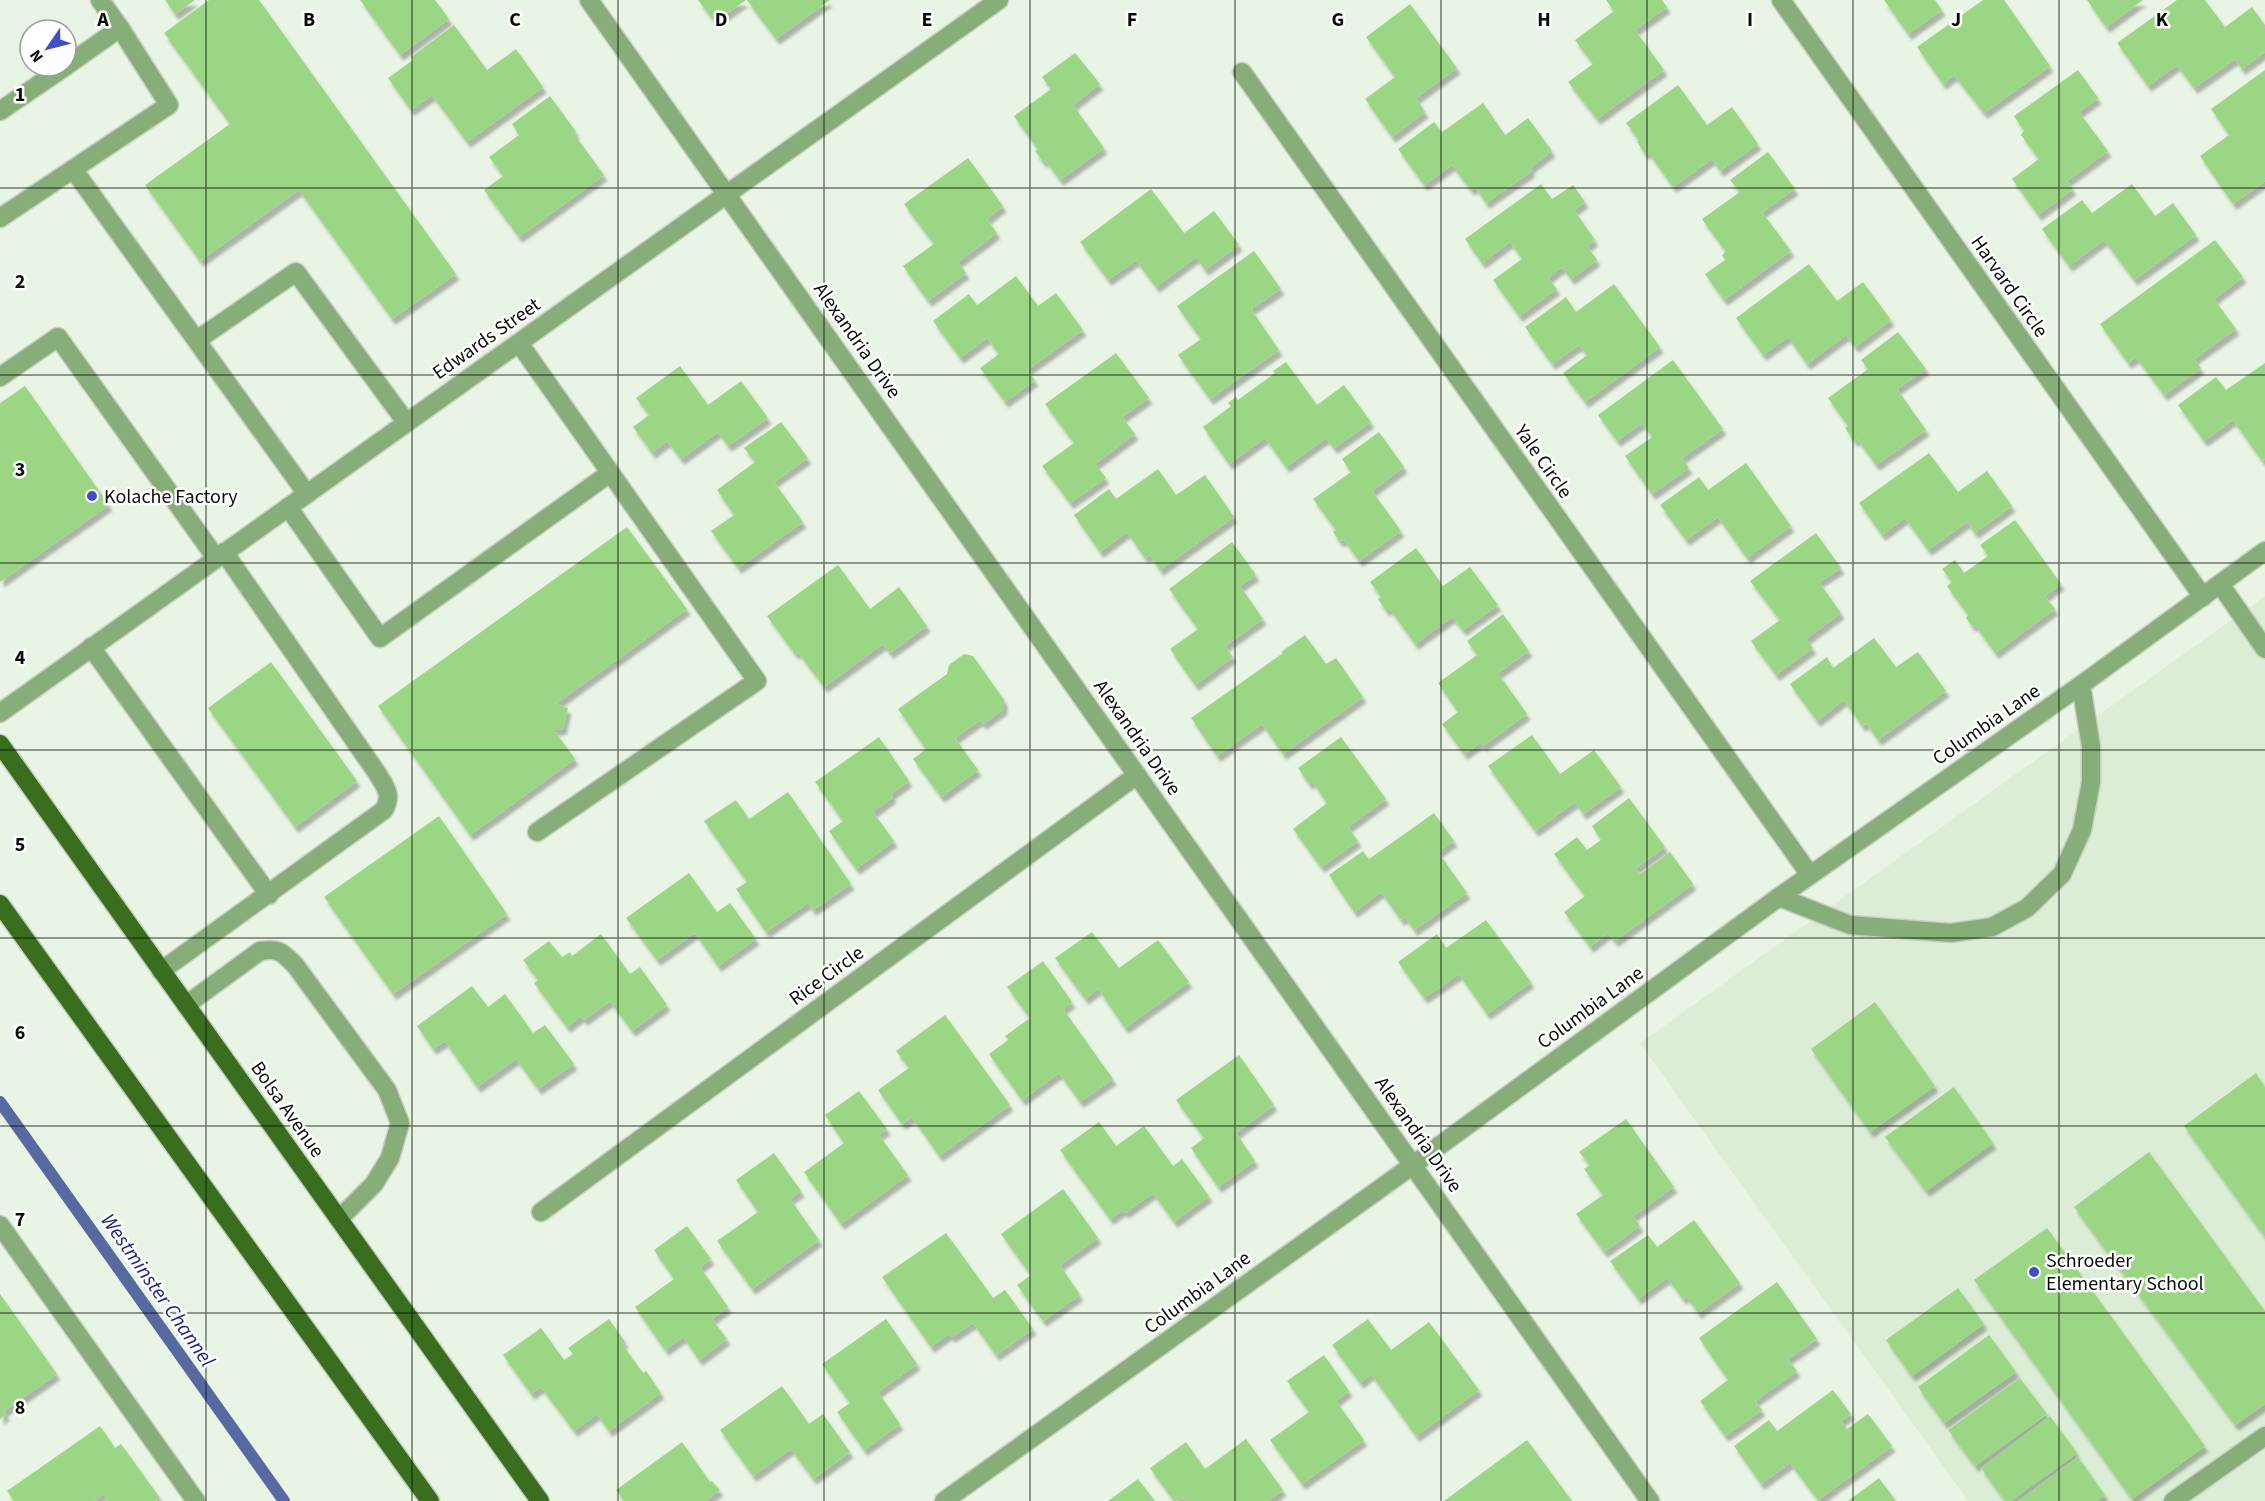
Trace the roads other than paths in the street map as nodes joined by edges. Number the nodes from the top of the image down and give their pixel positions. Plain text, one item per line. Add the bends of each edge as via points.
1 (100, 0) edge
2 (589, 0) edge
3 (999, 0) edge
4 (1781, 0) edge
5 (120, 28) junction
6 (78, 58) edge
7 (1242, 72) dead end
8 (48, 78) edge
9 (0, 111) edge
10 (73, 169) junction
11 (727, 194) junction
12 (0, 218) edge
13 (197, 340) junction
14 (519, 343) junction
15 (0, 377) edge
16 (406, 422) junction
17 (610, 473) junction
18 (307, 494) junction
19 (288, 507) junction
20 (2265, 552) edge
21 (220, 555) junction
22 (2220, 584) junction
23 (2203, 597) junction
24 (91, 647) junction
25 (2265, 649) edge
26 (2081, 685) junction
27 (0, 713) edge
28 (0, 744) edge
29 (1137, 775) junction
30 (537, 832) dead end
31 (1810, 875) junction
32 (269, 895) junction
33 (1779, 897) junction
34 (0, 904) edge
35 (161, 971) junction
36 (186, 1005) junction
37 (1413, 1165) junction
38 (541, 1212) dead end
39 (339, 1219) junction
40 (0, 1225) edge
41 (2265, 1436) edge
42 (196, 1501) edge
43 (430, 1501) edge
44 (540, 1501) edge
45 (944, 1501) edge
46 (1650, 1501) edge
47 (2173, 1501) edge

1 - 5 street
2 - 11 street, Alexandria Drive
3 - 11 street, Edwards Street
4 - 23 street, Harvard Circle
5 - 6 street
5 - 10 street via 169,105
7 - 31 street, Yale Circle
8 - 9 street
10 - 12 street
10 - 13 street
11 - 14 street, Edwards Street
11 - 29 street, Alexandria Drive
13 - 16 street via 296,272
13 - 18 street
14 - 16 street, Edwards Street
14 - 17 street
15 - 21 street via 58,336
16 - 18 street, Edwards Street
17 - 19 street via 380,638
17 - 30 street via 757,681
18 - 19 street, Edwards Street
19 - 21 street, Edwards Street
20 - 22 street, Columbia Lane
21 - 24 street, Edwards Street
21 - 32 street via 389,794 384,810
22 - 23 street, Columbia Lane
22 - 25 street
23 - 26 street, Columbia Lane
24 - 27 street, Edwards Street
24 - 32 street
26 - 31 street, Columbia Lane
26 - 33 street via 2091,746 2091,782 2082,830 2062,874 2027,908 1992,927 1951,933 1850,925
28 - 35 main road, Bolsa Avenue
29 - 37 street, Alexandria Drive
29 - 38 street, Rice Circle
31 - 33 street, Columbia Lane
32 - 35 street
33 - 37 street, Columbia Lane
34 - 43 main road
35 - 36 main road, Bolsa Avenue
36 - 39 main road, Bolsa Avenue
36 - 39 street via 260,951 274,949 295,965 387,1090 400,1123 390,1158 374,1184
37 - 45 street, Columbia Lane
37 - 46 street, Alexandria Drive
39 - 44 main road, Bolsa Avenue
40 - 42 street
41 - 47 street

